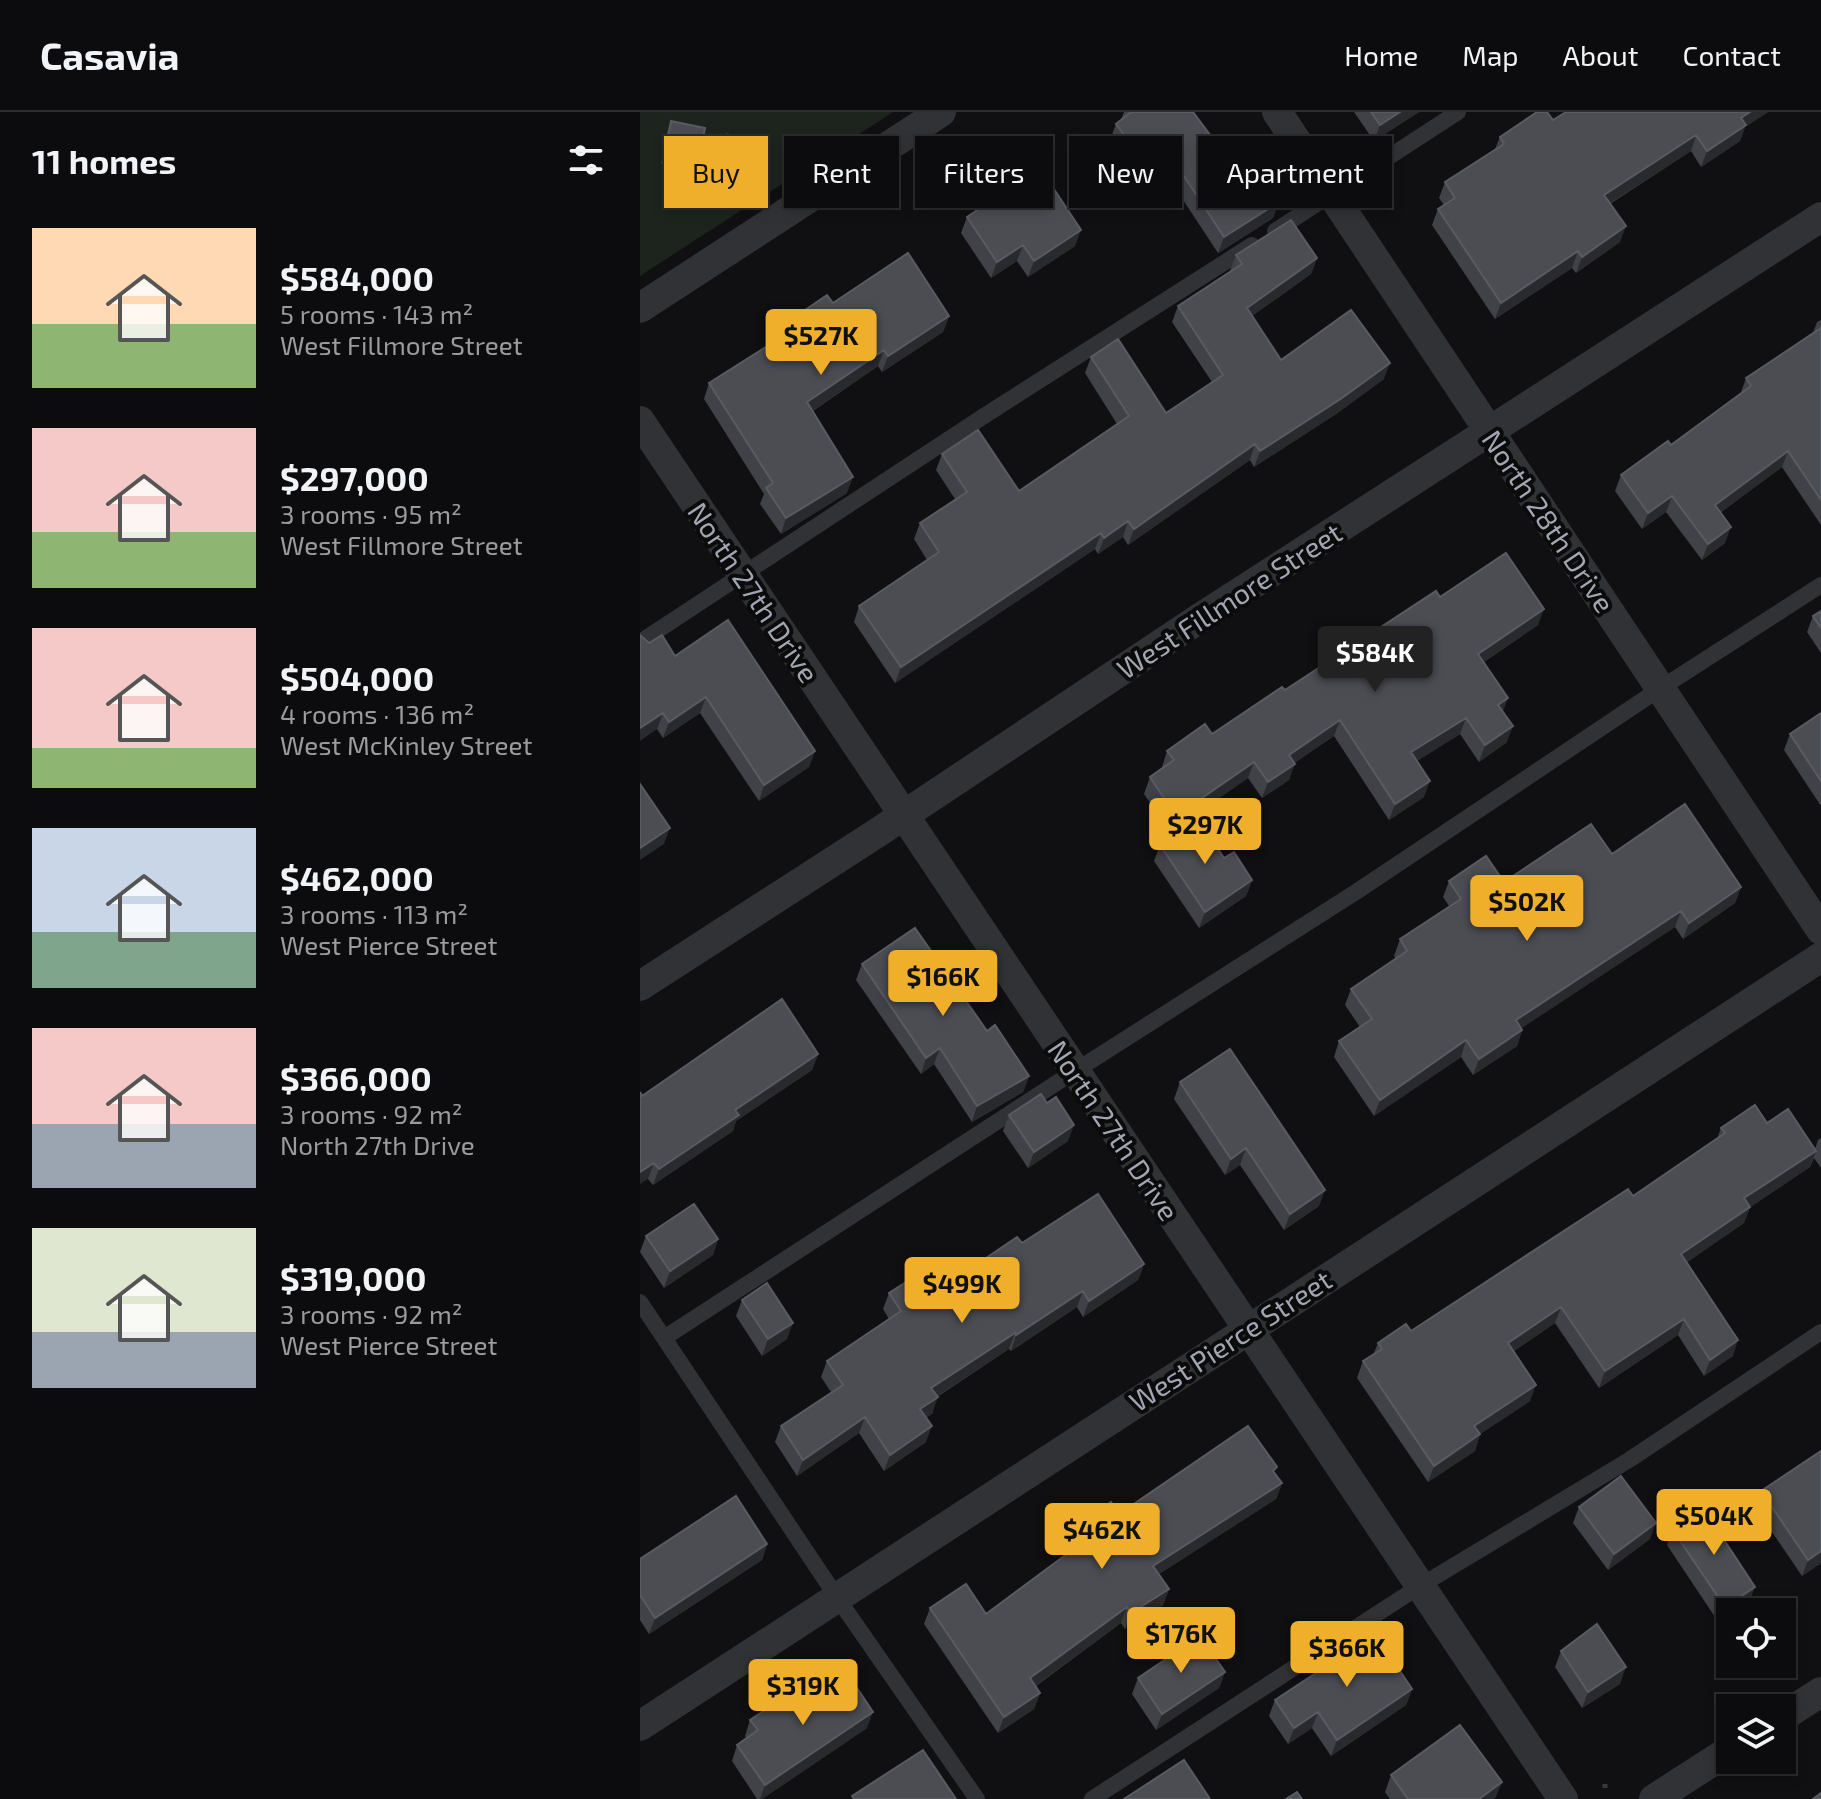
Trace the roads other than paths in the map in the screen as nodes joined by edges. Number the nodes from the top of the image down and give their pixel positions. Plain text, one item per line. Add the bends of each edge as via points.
1 (941, 112) edge
2 (1277, 112) edge
3 (1458, 112) edge
4 (1293, 136) edge
5 (1392, 155) edge
6 (1310, 208) edge
7 (1341, 208) edge
8 (1821, 217) edge
9 (640, 308) edge
10 (640, 421) edge
11 (1489, 430) junction
12 (743, 576) junction
13 (1821, 585) edge
14 (640, 642) edge
15 (1661, 688) junction
16 (903, 815) junction
17 (1821, 930) edge
18 (1821, 957) edge
19 (640, 986) edge
20 (1075, 1071) junction
21 (640, 1302) edge
22 (1247, 1330) junction
23 (1821, 1332) edge
24 (664, 1338) junction
25 (1420, 1586) junction
26 (836, 1596) junction
27 (1821, 1692) edge
28 (1796, 1708) edge
29 (640, 1726) edge
30 (1716, 1759) edge
31 (977, 1799) edge
32 (1092, 1799) edge
33 (1563, 1799) edge
34 (1654, 1799) edge

1 - 9 street
2 - 4 street, North 28th Drive
3 - 5 lane
6 - 12 lane
7 - 11 street, North 28th Drive
8 - 11 street, West Fillmore Street
10 - 12 street, North 27th Drive
11 - 15 street, North 28th Drive
11 - 16 street, West Fillmore Street
12 - 14 lane
12 - 16 street, North 27th Drive
13 - 15 lane
15 - 17 street, North 28th Drive
15 - 20 lane
16 - 19 street, West Fillmore Street
16 - 20 street, North 27th Drive
18 - 22 street, West Pierce Street
20 - 22 street, North 27th Drive
20 - 24 lane
21 - 24 lane
22 - 25 street, North 27th Drive
22 - 26 street, West Pierce Street
23 - 25 lane via 1629,1460
24 - 26 lane
25 - 32 lane
25 - 33 street, North 27th Drive
26 - 29 street, West Pierce Street
26 - 31 lane
27 - 28 street
30 - 34 street

